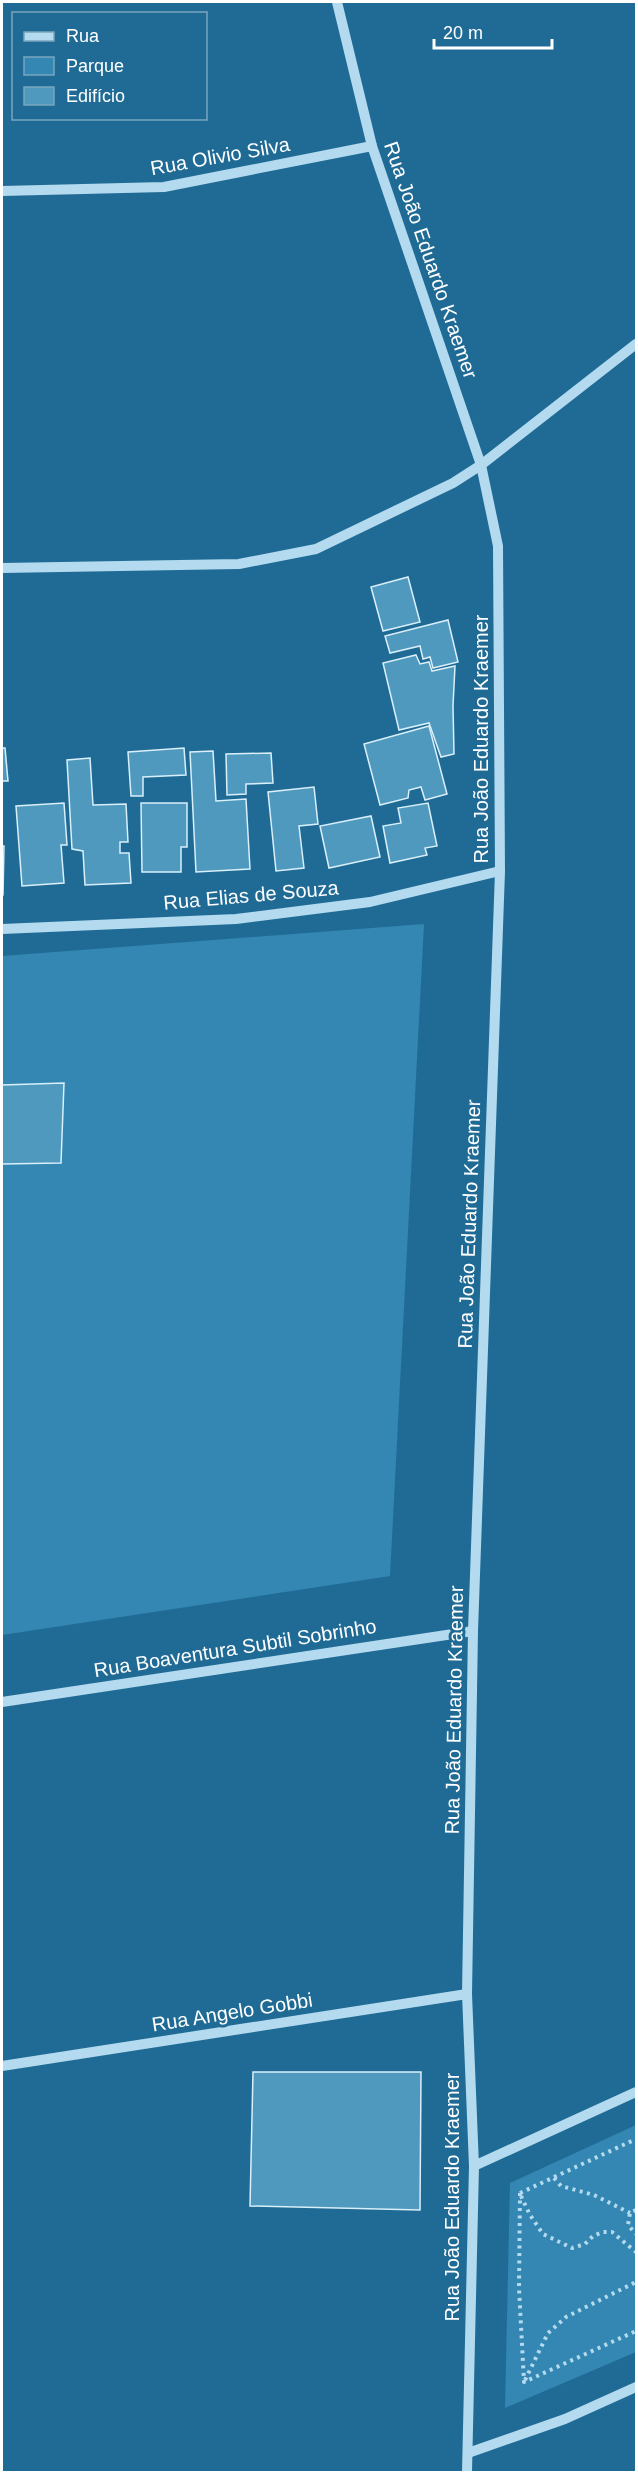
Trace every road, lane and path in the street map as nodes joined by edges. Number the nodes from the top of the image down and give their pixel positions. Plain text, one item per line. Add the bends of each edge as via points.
1 (337, 2) edge
2 (372, 146) junction
3 (2, 191) edge
4 (636, 344) edge
5 (481, 465) junction
6 (2, 568) edge
7 (500, 871) junction
8 (2, 929) edge
9 (473, 1630) junction
10 (2, 1702) edge
11 (467, 1994) junction
12 (2, 2066) edge
13 (636, 2092) edge
14 (636, 2139) edge
15 (474, 2166) junction
16 (554, 2177) junction
17 (520, 2193) junction
18 (636, 2211) edge
19 (630, 2213) junction
20 (636, 2234) edge
21 (636, 2252) edge
22 (636, 2282) edge
23 (636, 2331) edge
24 (524, 2382) junction
25 (636, 2387) edge
26 (468, 2453) junction
27 (467, 2472) edge

1 - 2 street, Rua João Eduardo Kraemer
2 - 3 street, Rua Olivio Silva via 164,188
2 - 5 street, Rua João Eduardo Kraemer
4 - 5 street
5 - 6 street via 453,483 316,549 239,564
5 - 7 street, Rua João Eduardo Kraemer via 498,546
7 - 8 street, Rua Elias de Souza via 370,902 236,919
7 - 9 street, Rua João Eduardo Kraemer
9 - 10 street, Rua Boaventura Subtil Sobrinho
9 - 11 street, Rua João Eduardo Kraemer
11 - 12 street, Rua Angelo Gobbi
11 - 15 street, Rua João Eduardo Kraemer
13 - 15 street
14 - 16 path
15 - 26 street, Rua João Eduardo Kraemer
16 - 17 path
16 - 19 path via 561,2186 594,2194
17 - 21 path via 543,2234 572,2247 603,2232 612,2232
17 - 24 path via 519,2288
18 - 19 path
19 - 20 path via 628,2225
22 - 24 path via 566,2317 548,2333
23 - 24 path
25 - 26 street via 566,2419
26 - 27 street, Rua João Eduardo Kraemer

